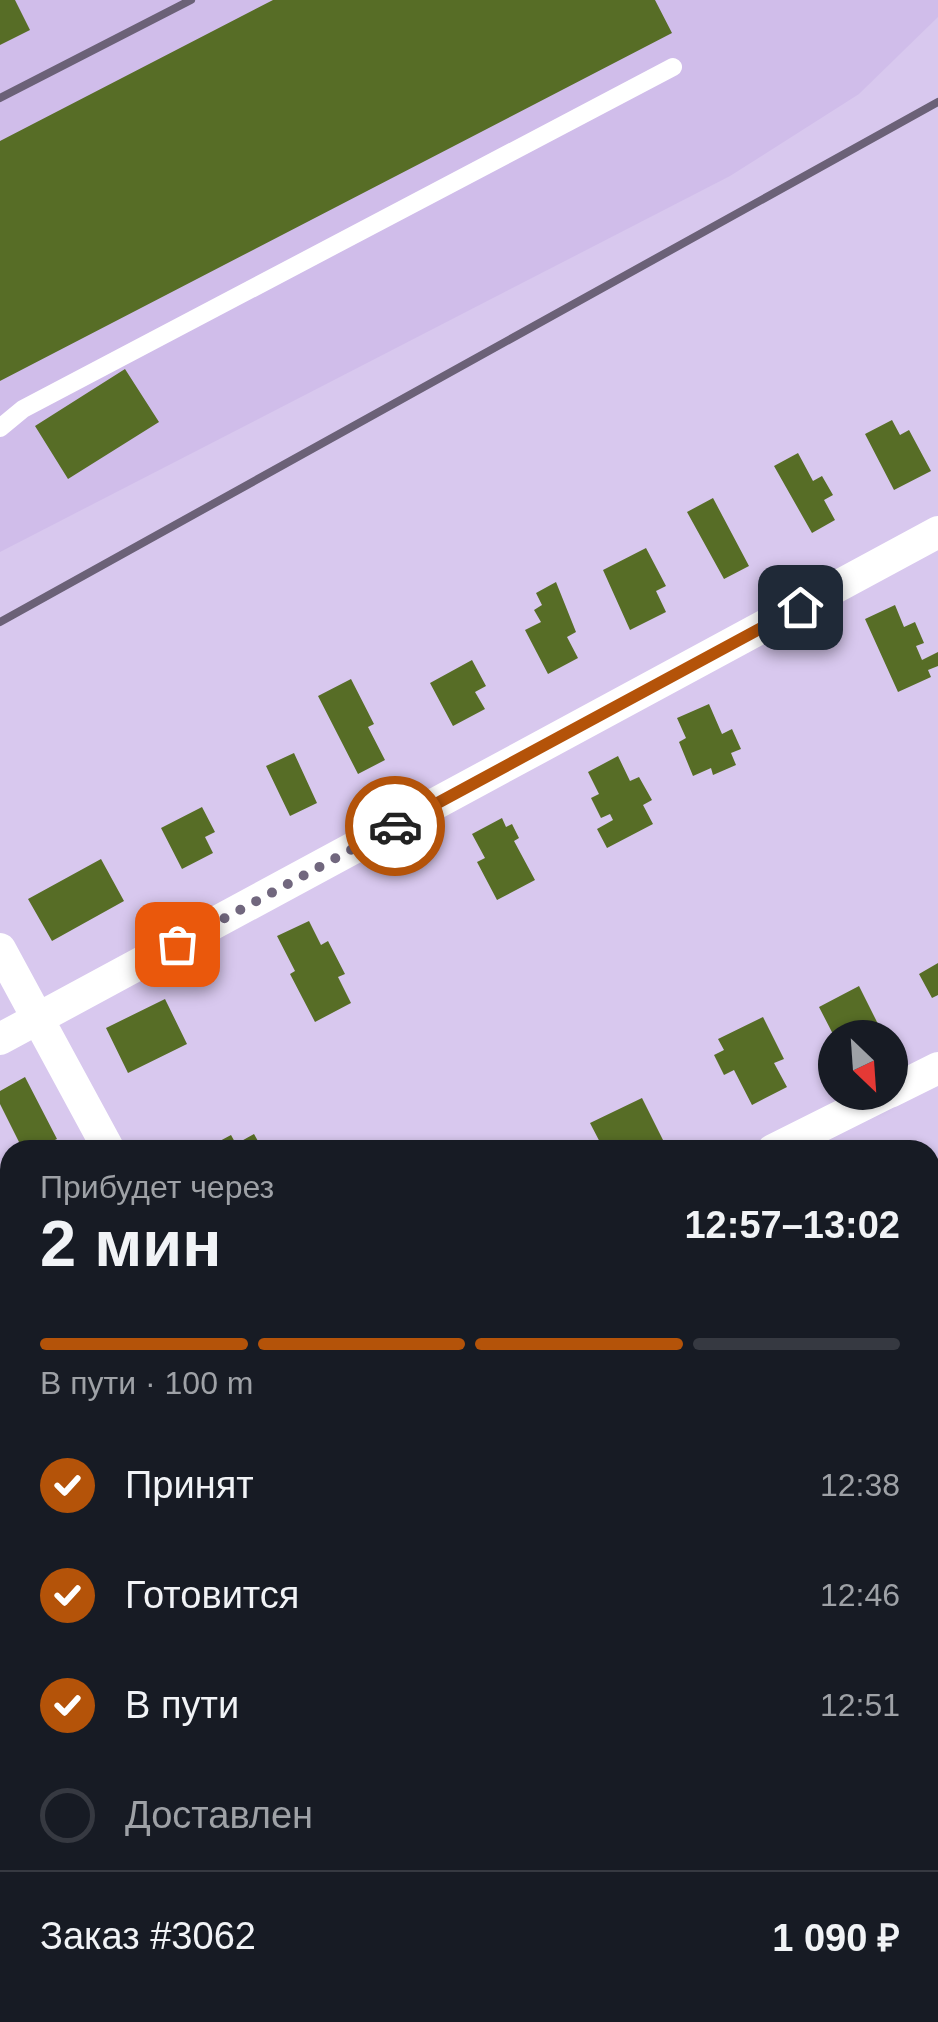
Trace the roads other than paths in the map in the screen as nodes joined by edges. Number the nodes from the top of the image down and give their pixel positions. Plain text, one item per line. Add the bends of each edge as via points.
1 (673, 67) dead end
2 (0, 428) edge
3 (938, 532) edge
4 (0, 949) edge
5 (39, 1018) junction
6 (0, 1039) edge
7 (938, 1068) edge
8 (908, 1083) edge
9 (854, 1110) edge
10 (105, 1140) edge
11 (793, 1140) edge

1 - 2 lane via 23,409
3 - 5 street
4 - 5 street
5 - 6 street
5 - 10 street
7 - 8 street
9 - 11 street

